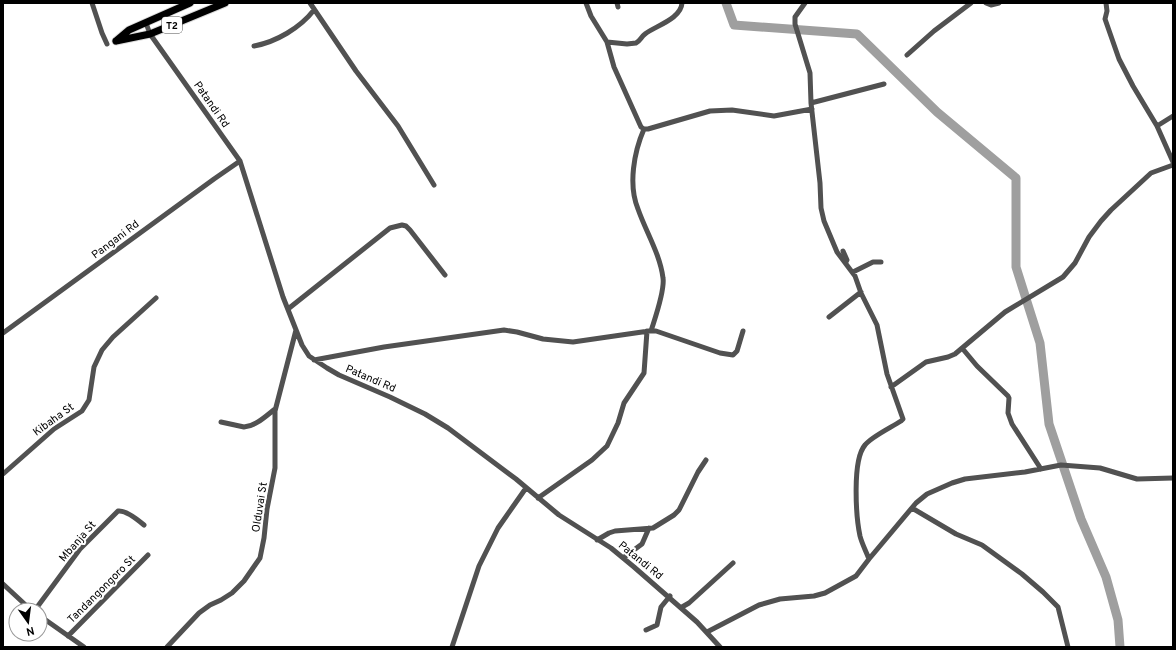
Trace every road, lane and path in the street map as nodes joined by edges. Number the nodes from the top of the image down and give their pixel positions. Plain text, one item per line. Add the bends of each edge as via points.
1 (92, 3) edge
2 (190, 3) edge
3 (225, 3) edge
4 (310, 3) edge
5 (593, 3) edge
6 (682, 3) edge
7 (805, 3) edge
8 (971, 3) edge
9 (986, 3) edge
10 (999, 3) edge
11 (1106, 3) edge
12 (587, 4) edge
13 (314, 10) junction
14 (146, 22) junction
15 (150, 34) junction
16 (607, 42) junction
17 (107, 44) dead end
18 (254, 46) dead end
19 (906, 55) dead end
20 (884, 84) dead end
21 (811, 106) junction
22 (1173, 116) edge
23 (1158, 126) junction
24 (644, 129) junction
25 (240, 162) junction
26 (1173, 162) edge
27 (1173, 165) edge
28 (434, 184) dead end
29 (843, 251) dead end
30 (846, 262) junction
31 (881, 262) dead end
32 (853, 272) junction
33 (445, 275) dead end
34 (861, 292) junction
35 (156, 298) dead end
36 (288, 309) junction
37 (829, 317) dead end
38 (296, 330) junction
39 (649, 331) junction
40 (743, 331) dead end
41 (3, 333) edge
42 (962, 348) junction
43 (314, 360) junction
44 (891, 387) junction
45 (275, 409) junction
46 (221, 422) dead end
47 (706, 460) dead end
48 (1041, 469) junction
49 (3, 474) edge
50 (1173, 478) edge
51 (526, 488) junction
52 (538, 498) junction
53 (912, 508) junction
54 (144, 525) dead end
55 (649, 528) junction
56 (597, 540) junction
57 (148, 555) dead end
58 (623, 558) junction
59 (869, 559) junction
60 (733, 563) dead end
61 (3, 584) edge
62 (670, 596) junction
63 (22, 602) edge
64 (41, 602) edge
65 (682, 607) junction
66 (48, 622) edge
67 (646, 630) dead end
68 (707, 632) junction
69 (68, 636) junction
70 (84, 647) edge
71 (167, 647) edge
72 (452, 647) edge
73 (720, 647) edge
74 (1068, 647) edge

1 - 17 street
2 - 14 highway, T2
3 - 15 highway, T2
4 - 13 street
5 - 12 street
6 - 16 street via 677,13 636,43
7 - 21 street via 794,24 810,73
8 - 19 street
9 - 10 street
11 - 23 street via 1108,9 1104,19 1119,59
12 - 16 street via 591,16
13 - 18 street via 308,18 284,35
13 - 28 street via 398,126
14 - 15 street, Patandi Rd
14 - 15 highway, T2 via 129,30 116,41
15 - 25 street, Patandi Rd
16 - 24 street via 614,67
20 - 21 street
21 - 24 street via 774,116 732,110 710,111
21 - 30 street via 821,208 832,242
22 - 23 street
23 - 26 street
24 - 39 street via 634,169 636,204 664,280
25 - 36 street, Patandi Rd
25 - 41 street, Pangani Rd via 214,178
27 - 42 street via 1151,173 1111,210 1063,277 1006,312
29 - 30 street
30 - 32 street
31 - 32 street via 873,262
32 - 34 street
33 - 36 street via 410,230 406,226 397,226 390,228 365,246
34 - 37 street
34 - 44 street via 876,325
35 - 49 street, Kibaha St via 102,350 94,367 89,400 82,411 54,429
36 - 38 street, Patandi Rd
38 - 43 street, Patandi Rd via 302,345
38 - 45 street, Olduvai St
39 - 40 street via 733,355 737,351
39 - 43 street via 573,342 543,340 504,330
39 - 52 street via 644,373 624,402 607,446 592,460
42 - 44 street via 948,357 926,362
42 - 48 street via 1008,396 1008,413 1012,424
43 - 51 street, Patandi Rd via 339,375 425,414 448,428
44 - 59 street via 902,420 865,444 860,453 857,470 860,532
45 - 46 street via 248,427
45 - 71 street, Olduvai St via 275,468 260,558 232,593 212,603
47 - 55 street via 679,510
48 - 50 street via 1068,465 1100,468 1137,479
48 - 53 street via 952,483 927,494
51 - 52 street, Patandi Rd
51 - 72 street via 498,528 479,566
52 - 56 street, Patandi Rd
53 - 59 street
53 - 74 street via 956,534 982,545 1043,592 1058,608
54 - 64 street, Mbanja St via 132,516 118,511 80,549
55 - 56 street via 615,531
55 - 58 street via 642,544
56 - 58 street, Patandi Rd
57 - 69 street, Tandangongoro St
58 - 62 street, Patandi Rd
59 - 68 street via 856,576 826,593 780,599 759,605
60 - 65 street
61 - 63 street
62 - 65 street, Patandi Rd
62 - 67 street via 661,606 657,625
65 - 68 street, Patandi Rd
66 - 69 street
68 - 73 street, Patandi Rd
69 - 70 street

